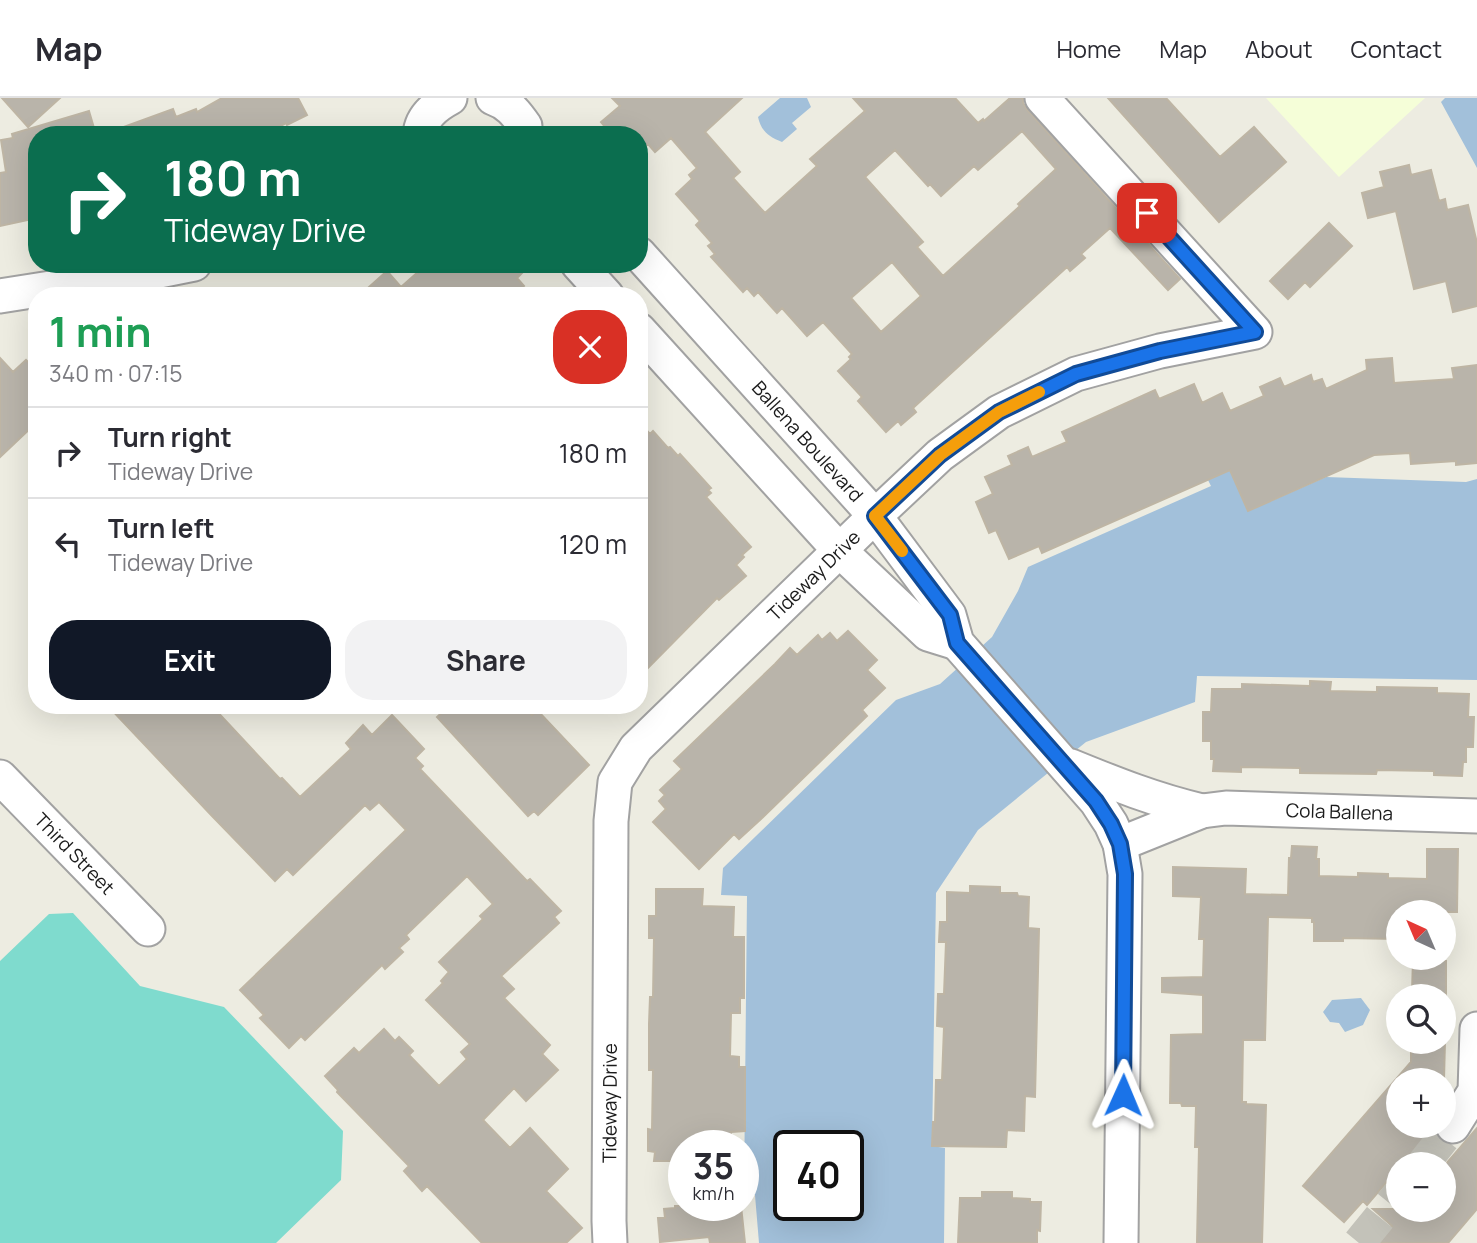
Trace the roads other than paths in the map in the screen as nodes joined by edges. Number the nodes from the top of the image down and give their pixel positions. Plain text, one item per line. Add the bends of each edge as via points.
1 (448, 98) edge
2 (1042, 98) edge
3 (506, 101) edge
4 (421, 126) edge
5 (525, 126) edge
6 (648, 264) edge
7 (146, 273) edge
8 (587, 273) edge
9 (57, 287) edge
10 (599, 287) edge
11 (28, 292) edge
12 (0, 296) edge
13 (648, 340) edge
14 (875, 516) junction
15 (839, 550) junction
16 (957, 643) junction
17 (1066, 764) junction
18 (0, 777) edge
19 (1202, 811) junction
20 (1477, 816) edge
21 (1120, 844) junction
22 (148, 929) dead end
23 (1477, 1029) edge
24 (1456, 1121) tunnel mouth
25 (610, 1243) edge
26 (1121, 1243) edge

1 - 4 street
2 - 14 street, Tideway Drive via 1255,332 1076,374 999,412 940,455
3 - 5 street
6 - 14 street, Ballena Boulevard
7 - 9 street
8 - 10 street
11 - 12 street
13 - 15 street, Ballena Boulevard
14 - 15 street, Tideway Drive
14 - 16 street, Ballena Boulevard via 950,615
15 - 16 street, Ballena Boulevard via 928,634
15 - 25 street, Tideway Drive via 636,748 615,782 611,821
16 - 17 street, Ballena Boulevard
17 - 19 street, Cola Ballena via 1126,789
17 - 21 street, Ballena Boulevard via 1096,801
18 - 22 street, Third Street
19 - 20 street, Cola Ballena
19 - 21 street, Cola Ballena
21 - 26 street, Ballena Boulevard via 1125,874
23 - 24 street via 1475,1091

